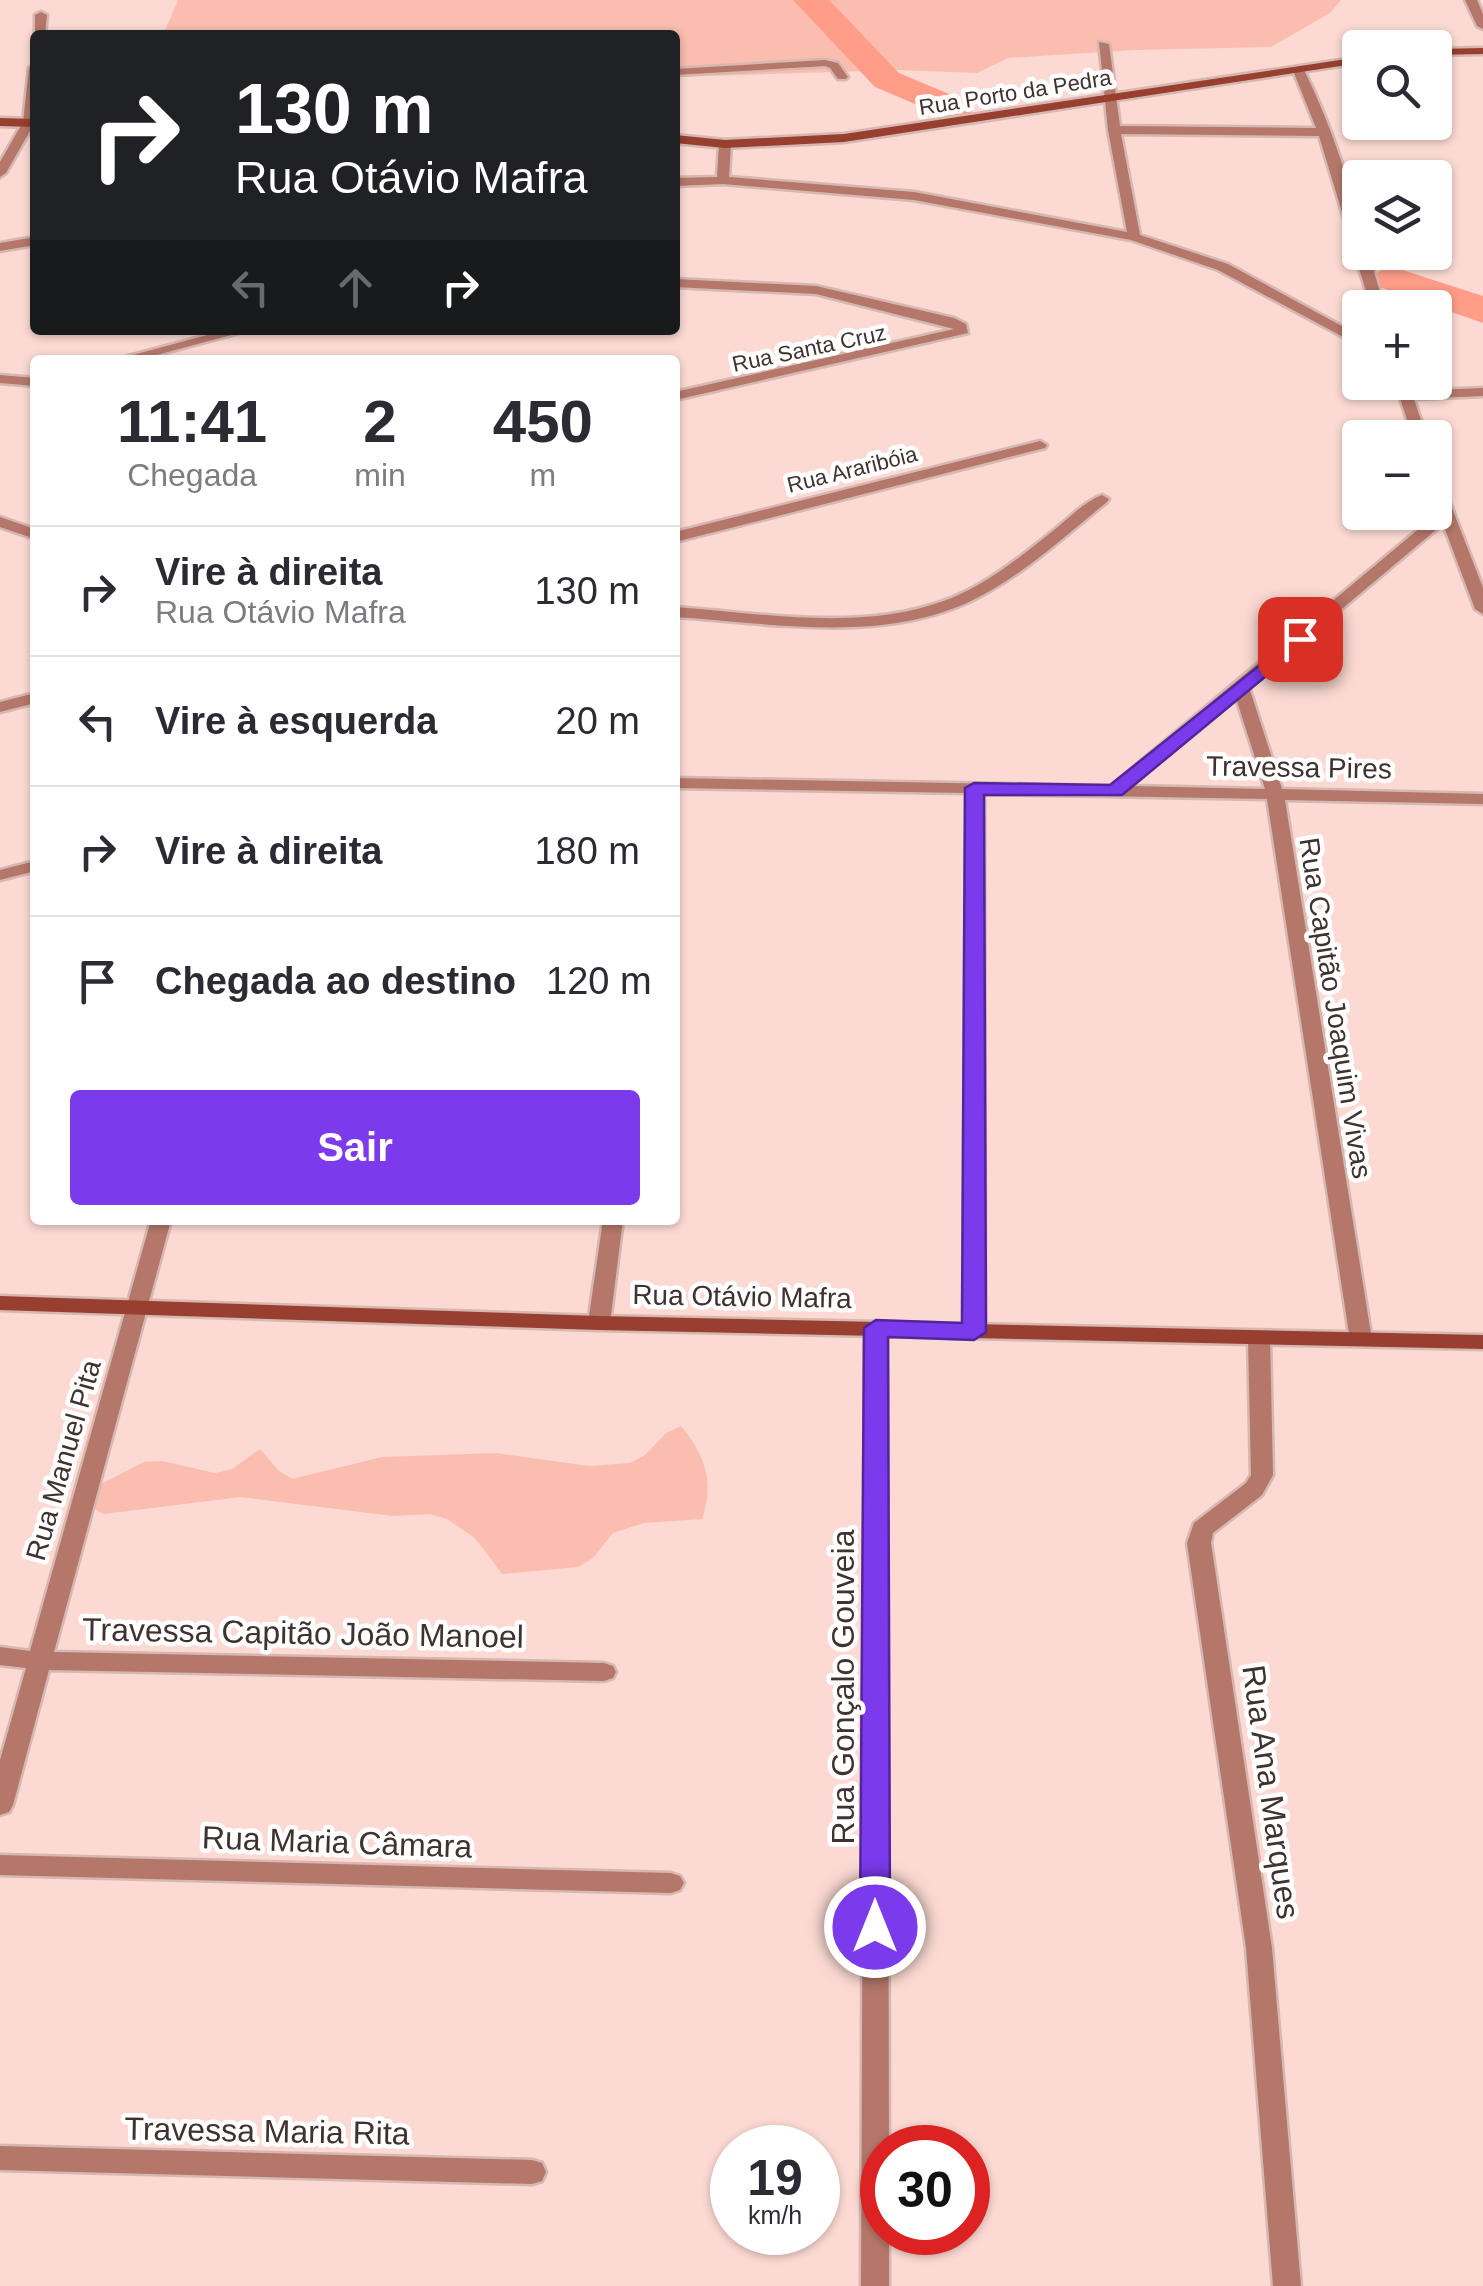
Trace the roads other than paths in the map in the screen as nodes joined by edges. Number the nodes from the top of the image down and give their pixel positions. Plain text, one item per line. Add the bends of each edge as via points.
1 (1471, 0) edge
2 (42, 14) dead end
3 (1483, 26) edge
4 (40, 30) edge
5 (1103, 44) dead end
6 (1483, 51) edge
7 (1452, 52) edge
8 (1342, 62) edge
9 (1298, 68) junction
10 (680, 72) edge
11 (842, 77) dead end
12 (1109, 98) junction
13 (0, 122) edge
14 (30, 122) edge
15 (30, 125) edge
16 (1114, 130) junction
17 (1324, 132) junction
18 (680, 140) edge
19 (725, 144) junction
20 (0, 173) edge
21 (723, 180) junction
22 (680, 182) edge
23 (1342, 192) edge
24 (1134, 237) junction
25 (30, 242) edge
26 (0, 247) edge
27 (680, 283) edge
28 (1342, 332) edge
29 (224, 335) edge
30 (142, 355) edge
31 (0, 379) edge
32 (30, 382) edge
33 (1452, 391) edge
34 (1483, 392) edge
35 (680, 395) edge
36 (1040, 445) dead end
37 (1102, 499) dead end
38 (0, 522) edge
39 (1452, 529) edge
40 (1427, 530) edge
41 (30, 532) edge
42 (680, 536) edge
43 (1483, 609) edge
44 (680, 612) edge
45 (1241, 688) junction
46 (30, 699) edge
47 (0, 706) edge
48 (680, 783) edge
49 (974, 788) junction
50 (1115, 791) junction
51 (1275, 794) junction
52 (1483, 799) edge
53 (30, 867) edge
54 (0, 875) edge
55 (160, 1225) edge
56 (611, 1225) edge
57 (0, 1304) edge
58 (139, 1305) junction
59 (599, 1323) junction
60 (876, 1328) junction
61 (974, 1332) junction
62 (1258, 1338) junction
63 (1361, 1340) junction
64 (1483, 1342) edge
65 (0, 1656) edge
66 (40, 1660) junction
67 (604, 1672) dead end
68 (0, 1805) edge
69 (0, 1865) edge
70 (672, 1884) dead end
71 (0, 2158) edge
72 (532, 2172) dead end
73 (875, 2286) edge
74 (1288, 2286) edge

1 - 3 street
2 - 4 street
5 - 12 street
6 - 7 main road
8 - 9 main road, Rua Porto da Pedra
9 - 12 main road, Rua Porto da Pedra
9 - 17 street
10 - 11 street via 825,63
12 - 16 street
12 - 19 main road, Rua Porto da Pedra via 844,138
13 - 14 main road
15 - 20 street
16 - 17 street
16 - 24 street
17 - 23 street
18 - 19 main road, Rua Porto da Pedra
19 - 21 street
21 - 22 street
21 - 24 street via 914,196
24 - 28 street via 1223,267
25 - 26 street
27 - 35 street, Rua Santa Cruz via 816,290 961,327 950,338
29 - 30 street
31 - 32 street
33 - 34 street
36 - 42 street, Rua Araribóia
37 - 44 street via 998,579 916,616 870,622
38 - 41 street
39 - 43 street
40 - 45 street
45 - 50 street
45 - 51 street, Rua Capitão Joaquim Vivas
46 - 47 street
48 - 49 street, Travessa Pires
49 - 50 street, Travessa Pires
49 - 61 street
50 - 51 street, Travessa Pires
51 - 52 street, Travessa Pires
51 - 63 street, Rua Capitão Joaquim Vivas
53 - 54 street
55 - 58 street, Rua Manuel Pita
56 - 59 street
57 - 58 main road, Rua Otávio Mafra
58 - 59 main road, Rua Otávio Mafra
58 - 66 street, Rua Manuel Pita
59 - 60 main road, Rua Otávio Mafra
60 - 61 main road, Rua Otávio Mafra
60 - 73 street, Rua Gonçalo Gouveia
61 - 62 main road, Rua Otávio Mafra
62 - 63 main road, Rua Otávio Mafra
62 - 74 street, Rua Ana Marques via 1262,1475 1202,1528 1199,1543 1250,1872
63 - 64 main road, Rua Otávio Mafra
65 - 66 street, Travessa Capitão João Manoel
66 - 67 street, Travessa Capitão João Manoel
66 - 68 street, Rua Manuel Pita
69 - 70 street, Rua Maria Câmara
71 - 72 street, Travessa Maria Rita

